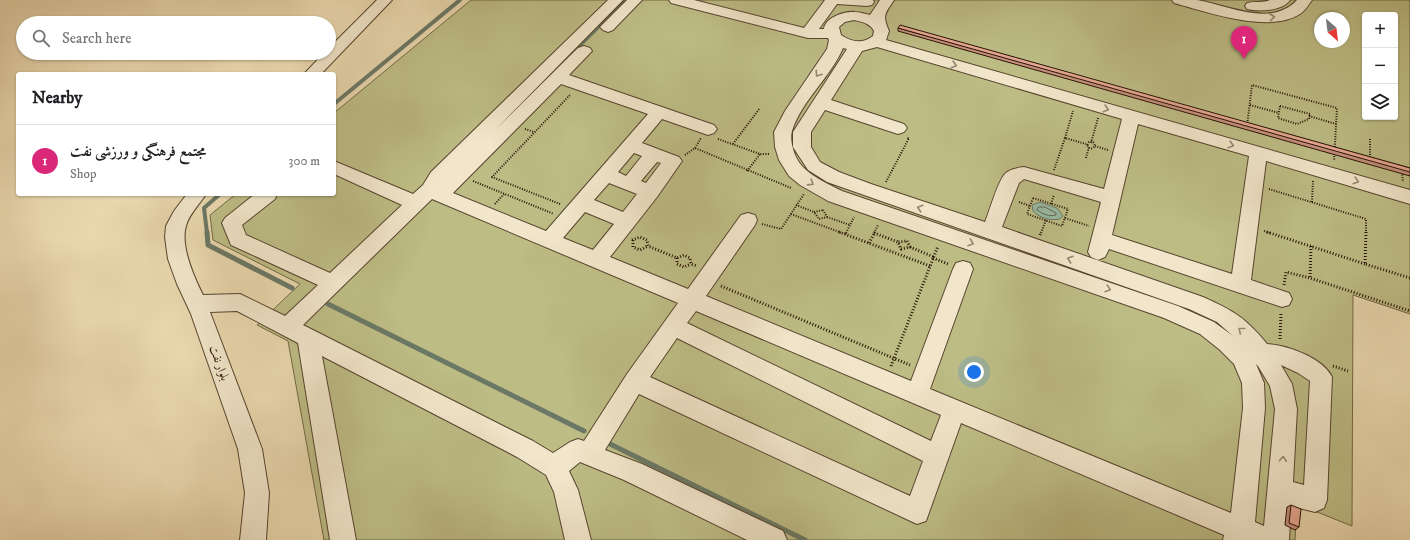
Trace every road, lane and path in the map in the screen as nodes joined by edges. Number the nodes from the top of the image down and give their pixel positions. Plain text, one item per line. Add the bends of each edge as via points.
1 (369, 0) edge
2 (385, 0) edge
3 (616, 0) edge
4 (635, 0) edge
5 (676, 0) edge
6 (833, 0) edge
7 (838, 0) edge
8 (887, 0) edge
9 (1179, 0) edge
10 (1214, 0) edge
11 (1283, 0) edge
12 (1305, 0) edge
13 (868, 1) edge
14 (1198, 2) edge
15 (854, 16) junction
16 (808, 33) junction
17 (878, 33) junction
18 (351, 34) junction
19 (835, 37) junction
20 (857, 46) junction
21 (336, 49) edge
22 (326, 60) edge
23 (314, 72) edge
24 (558, 77) junction
25 (580, 84) junction
26 (1081, 99) junction
27 (821, 103) junction
28 (1250, 105) junction
29 (760, 108) dead end
30 (659, 112) junction
31 (1100, 112) dead end
32 (1279, 113) junction
33 (1131, 116) junction
34 (1309, 116) junction
35 (1336, 124) junction
36 (898, 128) joint
37 (1247, 128) edge
38 (710, 132) joint
39 (1065, 138) junction
40 (1370, 139) dead end
41 (1091, 143) junction
42 (733, 144) junction
43 (1086, 144) junction
44 (630, 145) junction
45 (1089, 148) junction
46 (1258, 152) junction
47 (774, 153) dead end
48 (653, 154) junction
49 (760, 154) junction
50 (1334, 155) junction
51 (1291, 156) junction
52 (1086, 158) dead end
53 (673, 161) junction
54 (1370, 163) edge
55 (336, 168) edge
56 (1395, 170) edge
57 (748, 171) junction
58 (460, 175) junction
59 (606, 175) junction
60 (1313, 175) dead end
61 (1408, 178) edge
62 (1051, 180) junction
63 (629, 184) junction
64 (1254, 185) junction
65 (882, 187) dead end
66 (795, 190) dead end
67 (800, 190) dead end
68 (650, 192) junction
69 (196, 196) edge
70 (266, 196) edge
71 (428, 196) junction
72 (1410, 197) edge
73 (1111, 198) junction
74 (1312, 202) junction
75 (860, 204) junction
76 (796, 205) junction
77 (575, 211) junction
78 (814, 212) junction
79 (884, 213) junction
80 (791, 214) junction
81 (827, 217) junction
82 (1065, 218) junction
83 (818, 219) junction
84 (748, 220) joint
85 (1046, 220) junction
86 (816, 223) junction
87 (850, 225) junction
88 (1248, 226) junction
89 (945, 230) junction
90 (991, 231) junction
91 (625, 232) junction
92 (874, 233) junction
93 (845, 234) junction
94 (1102, 235) junction
95 (1038, 240) dead end
96 (550, 241) junction
97 (898, 242) junction
98 (869, 243) junction
99 (648, 246) junction
100 (1311, 246) junction
101 (910, 247) junction
102 (901, 249) junction
103 (899, 254) junction
104 (934, 256) junction
105 (677, 258) junction
106 (596, 260) junction
107 (691, 264) junction
108 (1365, 264) junction
109 (930, 266) junction
110 (1093, 267) junction
111 (963, 269) dead end
112 (708, 276) junction
113 (1410, 278) edge
114 (334, 283) junction
115 (1240, 286) junction
116 (1138, 291) junction
117 (1282, 299) dead end
118 (691, 300) junction
119 (196, 304) junction
120 (1410, 311) edge
121 (673, 326) junction
122 (287, 328) junction
123 (308, 338) junction
124 (1252, 356) junction
125 (894, 358) junction
126 (890, 369) dead end
127 (925, 371) junction
128 (635, 381) junction
129 (917, 395) junction
130 (954, 410) junction
131 (589, 455) junction
132 (937, 456) junction
133 (554, 466) junction
134 (1280, 491) junction
135 (1238, 535) edge
136 (253, 540) edge
137 (343, 540) edge
138 (578, 540) edge
139 (774, 540) edge
140 (1267, 540) edge
141 (1276, 540) edge

1 - 18 street
2 - 18 street
3 - 71 street via 437,177
4 - 24 street
5 - 16 street
6 - 16 street
7 - 13 street
8 - 17 street via 878,14
9 - 14 street
10 - 11 street via 1246,7 1268,6
14 -> 12 street via 1243,16 1266,18 1287,15 1300,8
13 - 15 street
15 - 17 street via 870,19
15 - 19 street via 846,16 835,22 832,26
16 - 19 street
17 - 20 street via 870,45
17 - 26 street
18 - 21 street
19 - 20 street via 844,43
19 -> 75 street via 835,49 791,115 783,132 784,147 795,171 806,180 834,196
20 - 27 street
22 - 23 street
24 - 25 street
24 - 58 street
25 - 30 street
25 - 77 path via 492,177
26 -> 33 street
26 - 39 path
26 - 51 street
27 - 36 street
89 -> 27 street via 814,166 802,147 802,132
28 - 32 path
28 - 35 path via 1252,85 1337,108
28 - 37 path
29 - 42 path
30 - 38 street
30 - 44 street
31 - 41 path
32 - 34 path via 1280,106 1310,114
32 - 34 path via 1278,118 1297,124 1309,119
33 -> 46 street
33 - 73 street
34 - 35 path
35 - 50 path
36 - 65 path via 893,133 909,138
38 - 42 path
39 - 43 path
39 - 62 path
40 - 54 path
41 - 43 path
41 - 45 path via 1095,146
42 - 49 path
43 - 45 path
44 - 48 street
44 - 59 street
45 - 52 path
46 - 51 street
46 - 64 street
47 - 49 path
48 - 53 street
48 - 63 street
49 - 57 path
50 - 51 street
50 - 61 street
51 -> 72 street
53 - 57 path via 695,148
53 - 68 street
55 - 71 street
56 - 61 path
57 - 66 path
58 - 71 street
58 - 77 path
59 - 63 street
59 - 77 street
60 - 74 path
62 - 73 street
62 - 90 street via 1024,172 1011,179
63 - 68 street
64 - 74 path
64 - 88 street
67 - 76 path via 806,191
68 - 91 street
69 - 119 street, بلوار نفت via 181,216 176,226 175,237 178,259
70 - 114 street via 232,223 238,240
71 - 96 street
71 - 114 street
73 - 94 street
74 - 108 path via 1366,219
75 - 79 street
75 - 87 path
76 - 78 path
76 - 80 path
77 - 91 street
77 - 96 street
78 - 81 path via 823,210
78 - 83 path
79 - 89 street
79 - 92 path
80 - 84 path via 781,229
80 - 86 path
81 - 83 path
81 - 87 path
82 - 85 path via 1062,226
82 - 85 path via 1068,209 1033,198 1027,214
82 - 94 path
83 - 86 path
84 - 112 street
85 - 95 path
86 - 93 path
87 - 93 path
88 - 100 path
88 - 115 street
89 - 90 street
89 - 104 path
89 -> 116 street
110 -> 90 street
91 - 99 path via 647,240
91 - 99 path via 633,247 640,250
91 - 106 street
92 - 97 path
92 - 98 path
93 - 98 path
94 - 110 street
94 - 115 street
96 - 106 street
97 - 101 path via 907,240
97 - 102 path
98 - 103 path
99 - 105 path
100 - 108 path
100 - 120 path via 1310,278
101 - 102 path
101 - 104 path
102 - 103 path
103 - 109 path
104 - 109 path
105 - 107 path via 684,255 690,258
105 - 107 path via 677,264 684,267
106 - 118 street
107 - 112 path
108 - 113 path
109 - 125 path
110 - 116 street
111 - 127 street
112 - 118 street
112 - 125 path
114 - 122 street
115 - 117 street
116 - 124 street via 1196,303 1224,316 1245,333
118 - 121 street
118 - 129 street
119 - 122 street via 240,302
119 - 136 street, بلوار نفت via 250,449 257,493
121 - 128 street
121 - 132 street
122 - 123 street
123 - 133 street
123 - 137 street
134 -> 124 street via 1286,409 1280,384
124 - 134 street via 1277,354 1306,366 1321,377 1315,500
124 - 135 street via 1254,408
125 - 126 path
125 - 127 path
127 - 129 street
128 - 131 street
128 - 132 street via 917,512
129 - 130 street
130 - 132 street
130 - 135 street
131 - 133 street via 578,450
131 - 139 street via 633,472
133 - 138 street via 566,490
134 - 141 street
135 - 140 street

